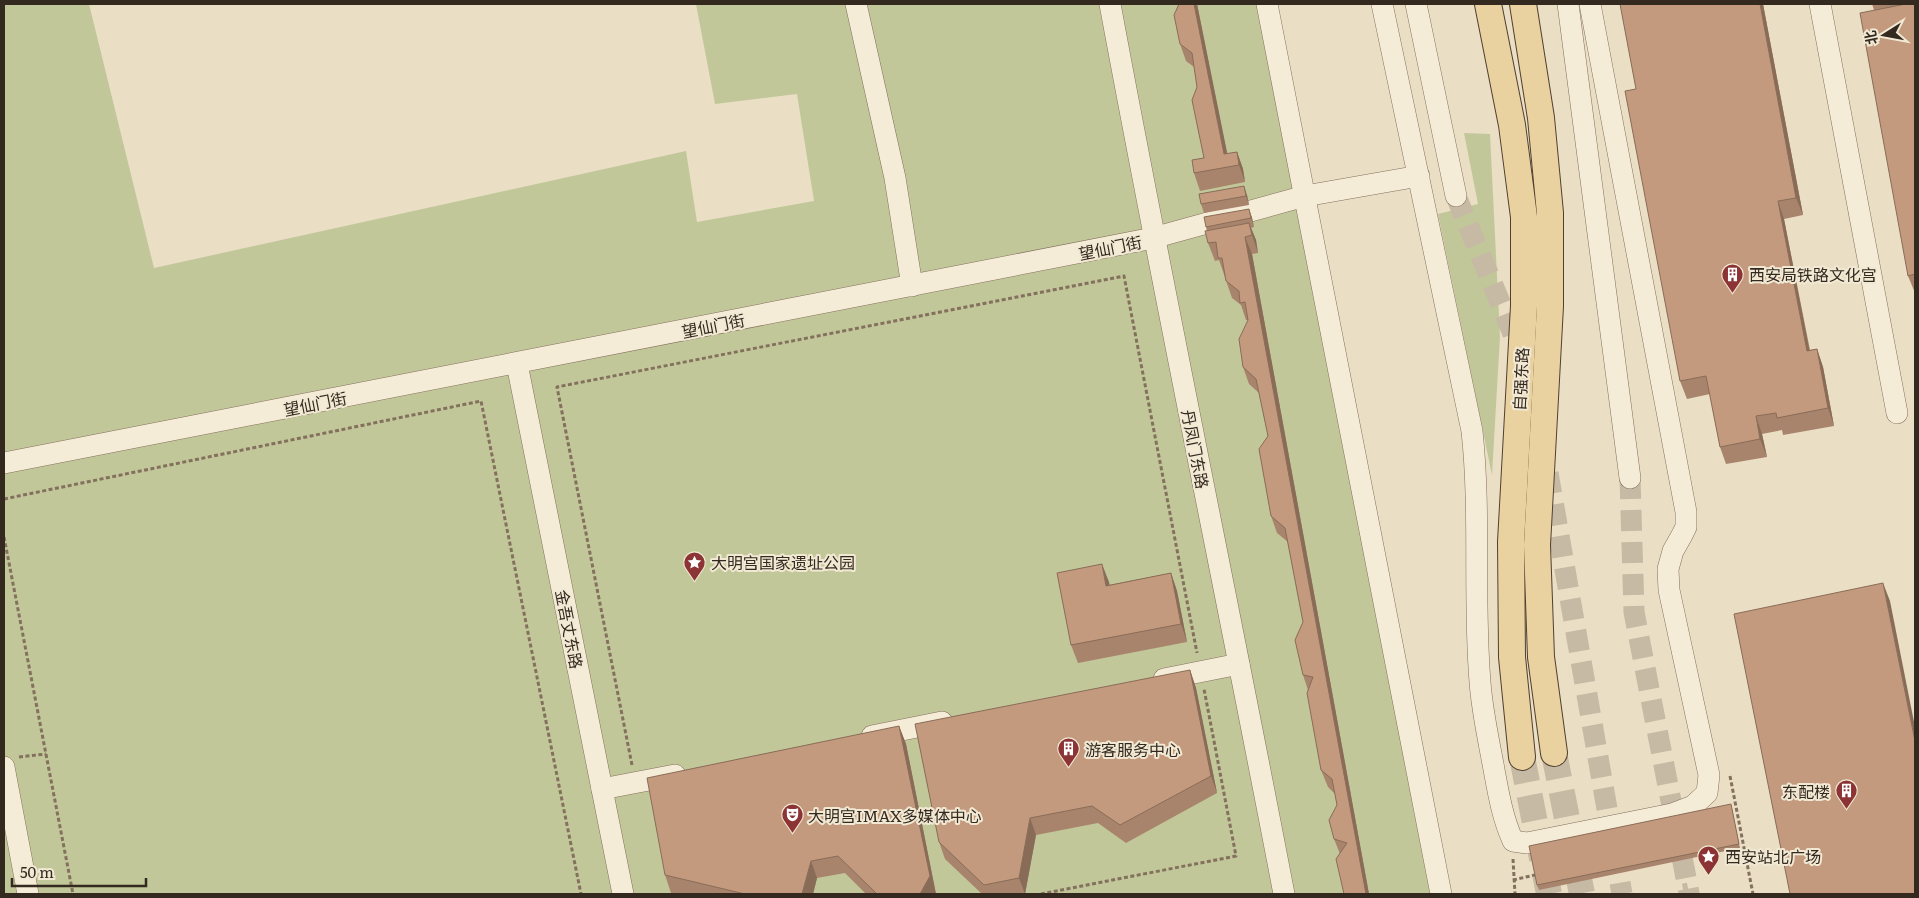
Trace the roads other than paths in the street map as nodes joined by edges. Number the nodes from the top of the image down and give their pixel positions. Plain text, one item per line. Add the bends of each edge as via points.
1 (856, 4) edge
2 (1110, 4) edge
3 (1267, 4) edge
4 (1382, 4) edge
5 (1416, 4) edge
6 (1488, 4) edge
7 (1523, 4) edge
8 (1568, 4) edge
9 (1590, 4) edge
10 (1820, 4) edge
11 (1419, 176) junction
12 (1305, 196) junction
13 (1456, 196) tunnel mouth
14 (1153, 238) junction
15 (912, 286) junction
16 (517, 364) junction
17 (1897, 413) dead end
18 (4, 464) edge
19 (1630, 478) tunnel mouth
20 (1240, 664) junction
21 (1142, 683) edge
22 (957, 719) edge
23 (850, 740) edge
24 (1554, 753) tunnel mouth
25 (1522, 757) tunnel mouth
26 (8, 763) edge
27 (694, 771) edge
28 (602, 789) junction
29 (28, 894) edge
30 (623, 894) edge
31 (1284, 894) edge
32 (1441, 894) edge

1 - 15 street via 895,178
2 - 14 street, 丹凤门东路
3 - 12 street
4 - 11 street
5 - 13 street
6 - 25 main road, 自强东路 via 1512,125 1524,217 1524,306 1511,542 1512,657
7 - 24 main road, 自强东路 via 1541,118 1550,213 1550,306 1537,546 1541,657
8 - 19 street
9 - 11 street via 1686,512 1686,526 1668,569 1668,590 1709,775 1707,793 1693,806 1672,814 1527,842 1513,841 1505,823 1484,719 1480,682 1477,492 1472,431
10 - 17 street
11 - 12 street, 望仙门街
12 - 14 street, 望仙门街
12 - 32 street
14 - 15 street, 望仙门街
14 - 20 street, 丹凤门东路
15 - 16 street, 望仙门街
16 - 18 street, 望仙门街
16 - 28 street, 金吾丈东路
20 - 21 street
20 - 31 street, 丹凤门东路
22 - 23 street
26 - 29 street
27 - 28 street
28 - 30 street, 金吾丈东路

